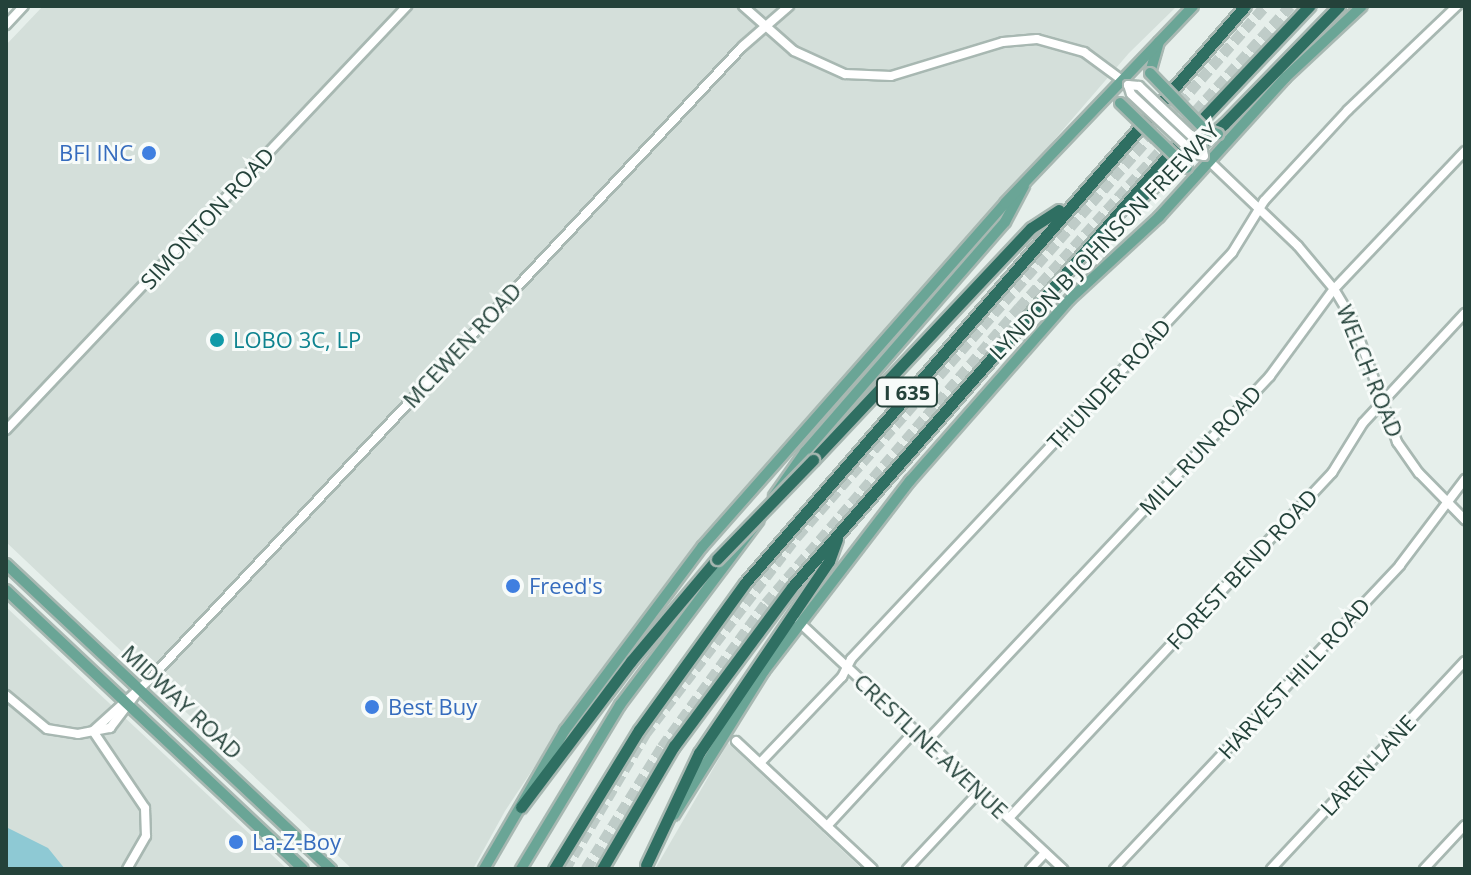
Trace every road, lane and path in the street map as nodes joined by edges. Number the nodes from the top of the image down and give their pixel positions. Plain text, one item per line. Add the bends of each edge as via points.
1 (24, 6) edge
2 (407, 6) edge
3 (743, 6) edge
4 (789, 6) edge
5 (1193, 6) edge
6 (1245, 6) edge
7 (1309, 6) edge
8 (1339, 6) edge
9 (1362, 6) edge
10 (1457, 6) edge
11 (6, 25) edge
12 (766, 28) junction
13 (1164, 34) junction
14 (1124, 81) junction
15 (1090, 110) junction
16 (1234, 133) junction
17 (1465, 151) edge
18 (1207, 159) junction
19 (1027, 180) junction
20 (1175, 200) junction
21 (1070, 203) junction
22 (1260, 209) junction
23 (1114, 217) junction
24 (1334, 289) junction
25 (1465, 313) edge
26 (1380, 404) junction
27 (6, 430) edge
28 (1465, 479) edge
29 (1445, 500) junction
30 (1465, 520) edge
31 (839, 532) junction
32 (6, 564) edge
33 (6, 590) edge
34 (799, 622) junction
35 (1465, 661) edge
36 (847, 667) junction
37 (140, 690) junction
38 (6, 695) edge
39 (127, 703) junction
40 (93, 731) junction
41 (914, 732) junction
42 (736, 741) dead end
43 (926, 742) junction
44 (760, 763) junction
45 (238, 782) junction
46 (980, 791) junction
47 (225, 796) junction
48 (521, 807) junction
49 (1009, 818) junction
50 (1465, 825) edge
51 (827, 826) junction
52 (1045, 853) junction
53 (645, 867) edge
54 (127, 869) edge
55 (303, 869) edge
56 (331, 869) edge
57 (484, 869) edge
58 (521, 869) edge
59 (554, 869) edge
60 (602, 869) edge
61 (873, 869) edge
62 (907, 869) edge
63 (1030, 869) edge
64 (1063, 869) edge
65 (1114, 869) edge
66 (1271, 869) edge
67 (1424, 869) edge

1 - 11 street
2 - 27 street, SIMONTON ROAD
3 - 12 street, WELCH ROAD
4 - 12 street, MCEWEN ROAD
5 - 13 main road
6 - 21 highway, LYNDON B JOHNSON FREEWAY / I 635
7 - 23 highway, LYNDON B JOHNSON FREEWAY / I 635
8 - 23 highway via 1159,186
9 - 16 main road, LYNDON B JOHNSON FREEWAY
10 - 22 street, THUNDER ROAD via 1348,110
12 - 14 street, WELCH ROAD via 808,60 860,77 904,74 1025,39 1084,52
12 - 37 street, MCEWEN ROAD via 743,46
13 - 14 main road
13 - 16 main road, bridge via 1150,73 1204,129
14 - 15 main road
14 - 18 street, WELCH ROAD, bridge via 1131,94
15 - 19 main road
15 - 20 main road, bridge via 1120,103 1187,168
16 - 18 main road, LYNDON B JOHNSON FREEWAY
17 - 24 street, MILL RUN ROAD
18 - 20 main road, LYNDON B JOHNSON FREEWAY
18 - 22 street, WELCH ROAD
19 - 48 main road via 645,616 534,776
19 - 58 main road via 1005,222 798,462 741,548 620,705
20 - 34 main road, LYNDON B JOHNSON FREEWAY via 1035,338 910,481
21 - 48 highway, bridge via 1031,228 717,559 631,661
21 - 59 highway, LYNDON B JOHNSON FREEWAY / I 635 via 745,583 639,730
22 - 24 street, WELCH ROAD
22 - 36 street, THUNDER ROAD via 1232,253
23 - 31 highway, LYNDON B JOHNSON FREEWAY / I 635
24 - 26 street, WELCH ROAD via 1353,321
24 - 43 street, MILL RUN ROAD via 1270,376
25 - 26 street, FOREST BEND ROAD
26 - 29 street, WELCH ROAD via 1407,458
26 - 49 street, FOREST BEND ROAD via 1332,473
28 - 29 street, HARVEST HILL ROAD
29 - 30 street, WELCH ROAD
29 - 65 street, HARVEST HILL ROAD via 1400,565
31 - 53 highway via 829,561 699,753
31 - 60 highway, LYNDON B JOHNSON FREEWAY / I 635 via 683,733
32 - 37 main road, MIDWAY ROAD
33 - 39 main road, MIDWAY ROAD
34 - 36 street, CRESTLINE AVENUE
34 - 53 main road, LYNDON B JOHNSON FREEWAY via 724,731
35 - 66 street, LAREN LANE
36 - 41 street, CRESTLINE AVENUE
36 - 44 street, THUNDER ROAD
37 - 39 street, MCEWEN ROAD
37 - 45 main road, MIDWAY ROAD
38 - 40 street via 47,729
39 - 40 street, MCEWEN ROAD
39 - 47 main road, MIDWAY ROAD
40 - 54 street via 145,808 146,836
41 - 43 street, CRESTLINE AVENUE
41 - 51 street
42 - 44 street
43 - 46 street, CRESTLINE AVENUE
44 - 51 street
45 - 47 main road
45 - 56 main road, MIDWAY ROAD
46 - 49 street, CRESTLINE AVENUE
46 - 62 street
47 - 55 main road, MIDWAY ROAD
48 - 57 main road
49 - 52 street, CRESTLINE AVENUE
50 - 67 street
51 - 61 street
52 - 63 street
52 - 64 street, CRESTLINE AVENUE

